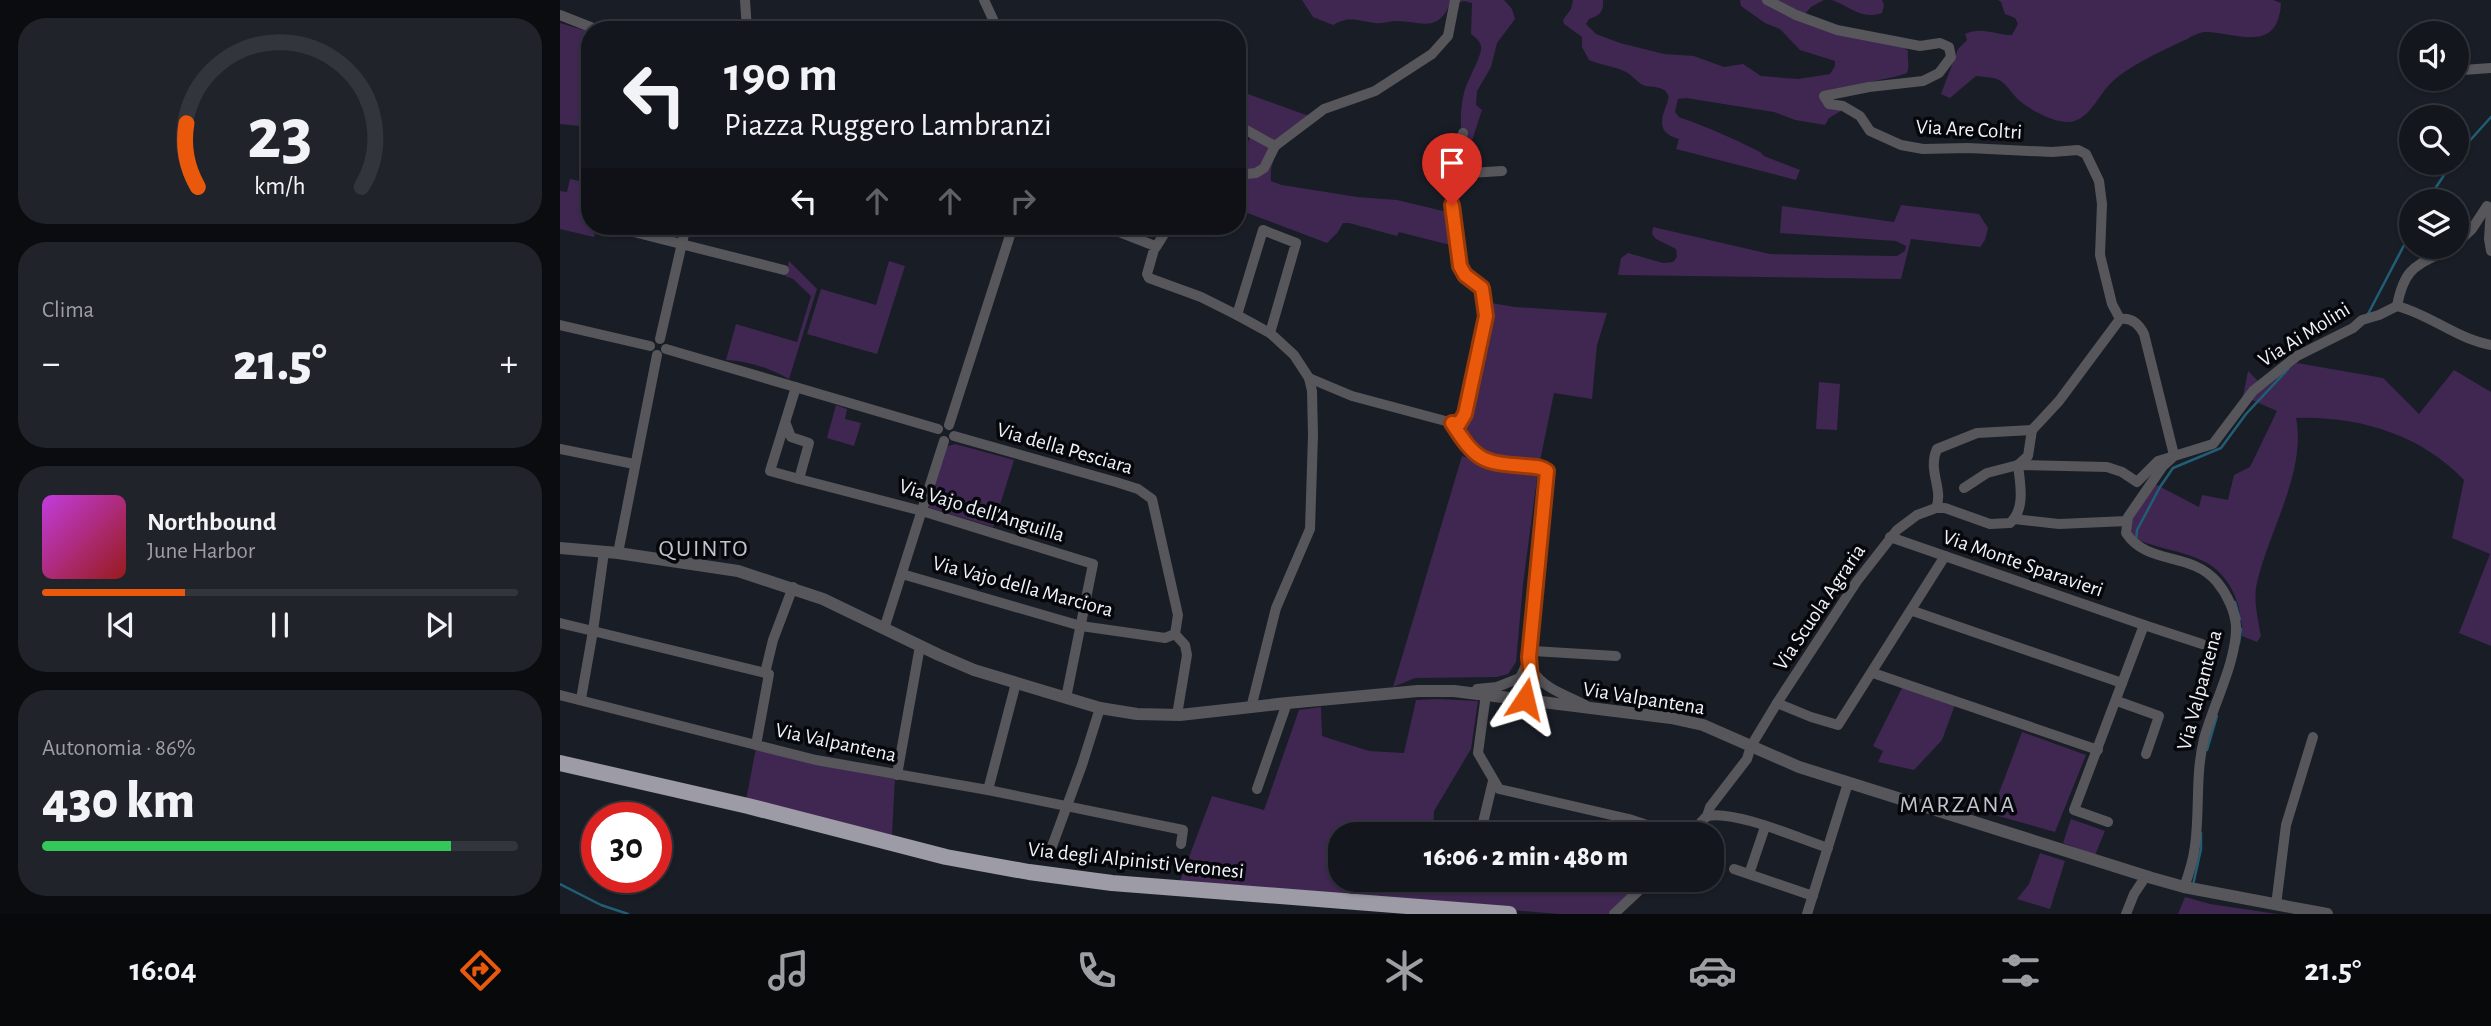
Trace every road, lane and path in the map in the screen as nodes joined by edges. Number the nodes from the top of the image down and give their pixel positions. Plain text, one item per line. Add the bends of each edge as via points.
1 (745, 0) edge
2 (984, 0) edge
3 (1455, 0) edge
4 (1767, 0) edge
5 (560, 15) edge
6 (746, 21) edge
7 (994, 21) edge
8 (581, 23) edge
9 (2491, 68) edge
10 (2469, 70) edge
11 (1246, 130) edge
12 (1463, 133) dead end
13 (1275, 146) junction
14 (1502, 171) dead end
15 (1246, 174) edge
16 (1453, 174) junction
17 (2491, 208) edge
18 (2469, 232) edge
19 (648, 235) edge
20 (683, 235) edge
21 (1010, 235) edge
22 (1126, 235) edge
23 (1163, 235) edge
24 (681, 243) junction
25 (1156, 247) junction
26 (2491, 251) edge
27 (2432, 259) edge
28 (784, 270) dead end
29 (2397, 306) junction
30 (1237, 315) junction
31 (2120, 319) junction
32 (560, 325) edge
33 (1270, 333) junction
34 (2491, 345) edge
35 (658, 347) junction
36 (1309, 378) junction
37 (796, 387) junction
38 (1312, 391) junction
39 (1340, 391) junction
40 (1452, 423) junction
41 (786, 424) junction
42 (938, 429) junction
43 (952, 430) junction
44 (2032, 430) junction
45 (794, 439) junction
46 (944, 441) junction
47 (778, 444) junction
48 (560, 449) edge
49 (2174, 455) junction
50 (634, 464) junction
51 (2018, 465) junction
52 (799, 479) junction
53 (1964, 488) dead end
54 (1936, 508) junction
55 (922, 510) junction
56 (2014, 519) junction
57 (2127, 522) junction
58 (1890, 537) junction
59 (560, 548) edge
60 (611, 552) junction
61 (1945, 556) junction
62 (902, 574) junction
63 (793, 587) junction
64 (1913, 611) junction
65 (560, 623) edge
66 (2144, 625) junction
67 (1081, 626) junction
68 (884, 629) junction
69 (593, 631) junction
70 (1175, 634) junction
71 (2202, 644) dead end
72 (920, 646) junction
73 (1616, 656) dead end
74 (1529, 657) junction
75 (1531, 670) junction
76 (765, 673) junction
77 (1873, 673) junction
78 (1520, 678) junction
79 (1016, 683) junction
80 (2122, 683) junction
81 (1454, 691) junction
82 (1486, 694) junction
83 (560, 695) edge
84 (1066, 698) junction
85 (581, 699) junction
86 (1522, 699) junction
87 (2117, 701) junction
88 (1287, 703) junction
89 (1777, 703) junction
90 (1587, 707) junction
91 (1100, 708) junction
92 (1251, 708) junction
93 (1177, 715) junction
94 (2313, 737) dead end
95 (757, 745) junction
96 (1751, 746) junction
97 (2098, 750) junction
98 (2146, 754) dead end
99 (560, 763) edge
100 (897, 775) junction
101 (1493, 781) junction
102 (1848, 783) junction
103 (1257, 789) dead end
104 (988, 790) junction
105 (1068, 805) junction
106 (1707, 816) junction
107 (1483, 822) edge
108 (1638, 822) edge
109 (1701, 822) edge
110 (2108, 822) dead end
111 (1765, 827) junction
112 (1181, 844) dead end
113 (1828, 848) junction
114 (1051, 849) dead end
115 (1734, 869) dead end
116 (1749, 874) junction
117 (2147, 876) junction
118 (2184, 887) junction
119 (1637, 892) edge
120 (1813, 896) junction
121 (2276, 905) junction
122 (1508, 914) edge
123 (1614, 914) edge
124 (1807, 914) edge
125 (2126, 914) edge
126 (2326, 914) edge

1 - 6 street
2 - 7 street
3 - 13 street via 1448,36 1432,54 1375,91 1324,109
4 - 31 street, Via Are Coltri via 1837,30 1949,47 1951,57 1939,73 1923,81 1824,96 1829,104 1860,116 1870,131 1923,149 2078,150 2086,154 2099,181 2100,255
5 - 8 street
9 - 10 street
11 - 13 street
12 - 16 street
13 - 15 street via 1264,167
14 - 16 street
16 - 40 street via 1460,266 1482,288 1486,316 1465,414 1459,424
17 - 18 street via 2487,206
17 - 26 street
19 - 24 street
20 - 24 street
21 - 43 street
22 - 25 street
23 - 25 street
24 - 28 street
24 - 35 street
25 - 30 street via 1149,278
27 - 29 street via 2408,273
29 - 34 street via 2473,342
29 - 49 street, Via Ai Molini via 2297,356 2253,391 2213,444
30 - 33 street
30 - 33 street via 1263,230 1296,243
31 - 44 street
31 - 49 street via 2129,318 2144,334
32 - 35 street
33 - 36 street via 1294,355
35 - 37 street
35 - 50 street
36 - 38 street
36 - 39 street
37 - 41 street, Via Vajo dell'Anguilla
37 - 42 street
38 - 39 street
38 - 92 street via 1310,528 1276,608
39 - 40 street
40 - 74 street via 1470,451 1485,460 1547,471
41 - 45 street
41 - 47 street, Via Vajo dell'Anguilla
42 - 43 street via 944,425
42 - 46 street via 938,437
43 - 46 street via 951,440
43 - 70 street, Via della Pesciara via 1138,489 1152,499 1178,615
44 - 51 street via 2028,456
44 - 54 street via 1977,433 1942,446 1934,454
45 - 47 street
45 - 52 street via 809,443
46 - 55 street
47 - 52 street, Via Vajo dell'Anguilla via 770,471
48 - 50 street
49 - 51 street, Via Ai Molini via 2158,461 2137,482 2106,467
49 - 57 street
50 - 60 street
51 - 53 street via 1987,473
51 - 56 street via 2021,495
52 - 55 street, Via Vajo dell'Anguilla
54 - 56 street via 1990,524 2005,525
54 - 58 street, Via Scuola Agraria via 1917,515
55 - 62 street
55 - 67 street, Via Vajo dell'Anguilla via 1093,564
56 - 57 street via 2059,524
57 - 118 street, Via Valpantena via 2126,533 2134,544 2206,571 2229,601 2236,624 2232,652 2204,739 2195,844
58 - 61 street, Via Monte Sparavieri
58 - 89 street, Via Scuola Agraria
59 - 60 street, Via Valpantena
60 - 63 street, Via Valpantena via 738,571
60 - 69 street
61 - 64 street
61 - 66 street, Via Monte Sparavieri
62 - 67 street, Via Vajo della Marciora
62 - 68 street
63 - 68 street, Via Valpantena
63 - 76 street, Via Valpantena
64 - 77 street
64 - 80 street
65 - 69 street
66 - 71 street, Via Monte Sparavieri
66 - 80 street
67 - 70 street, Via Vajo della Marciora via 1165,638
67 - 84 street
68 - 72 street, Via Valpantena
69 - 76 street
69 - 85 street
70 - 93 street via 1187,655
72 - 79 street, Via Valpantena
72 - 100 street
73 - 74 street via 1545,650 1533,651
74 - 75 street
74 - 78 street
75 - 86 street via 1530,688
75 - 90 street via 1550,690
76 - 95 street, Via Valpantena
77 - 89 street via 1838,725
77 - 97 street
78 - 81 street via 1497,687
78 - 86 street
79 - 84 street, Via Valpantena
79 - 104 street
80 - 87 street
81 - 82 street, Via Valpantena
81 - 88 street, Via Valpantena
82 - 86 street, Via Valpantena
82 - 101 street via 1478,753
83 - 85 street
84 - 91 street, Via Valpantena
85 - 95 street
86 - 90 street, Via Valpantena
87 - 97 street
87 - 98 street via 2159,716
88 - 92 street, Via Valpantena
88 - 103 street
89 - 96 street, Via Scuola Agraria
90 - 96 street, Via Valpantena via 1692,723
91 - 93 street, Via Valpantena
91 - 105 street
92 - 93 street, Via Valpantena
94 - 121 street via 2286,825
95 - 100 street, Via Valpantena
96 - 102 street, Via Valpantena
96 - 106 street via 1747,759
97 - 110 street via 2074,810
99 - 122 highway, Via degli Alpinisti Veronesi via 1029,872 1112,883
100 - 104 street, Via Valpantena
101 - 107 street
101 - 108 street via 1499,789
102 - 113 street
102 - 117 street, Via Valpantena
104 - 105 street, Via Valpantena
105 - 112 street, Via Valpantena via 1183,830
105 - 114 street
106 - 109 street
106 - 111 street via 1721,814
111 - 113 street
111 - 116 street
113 - 120 street
115 - 116 street
116 - 120 street
117 - 118 street, Via Valpantena
117 - 125 street
118 - 121 street, Via Valpantena
119 - 123 street
120 - 124 street
121 - 126 street, Via Valpantena

